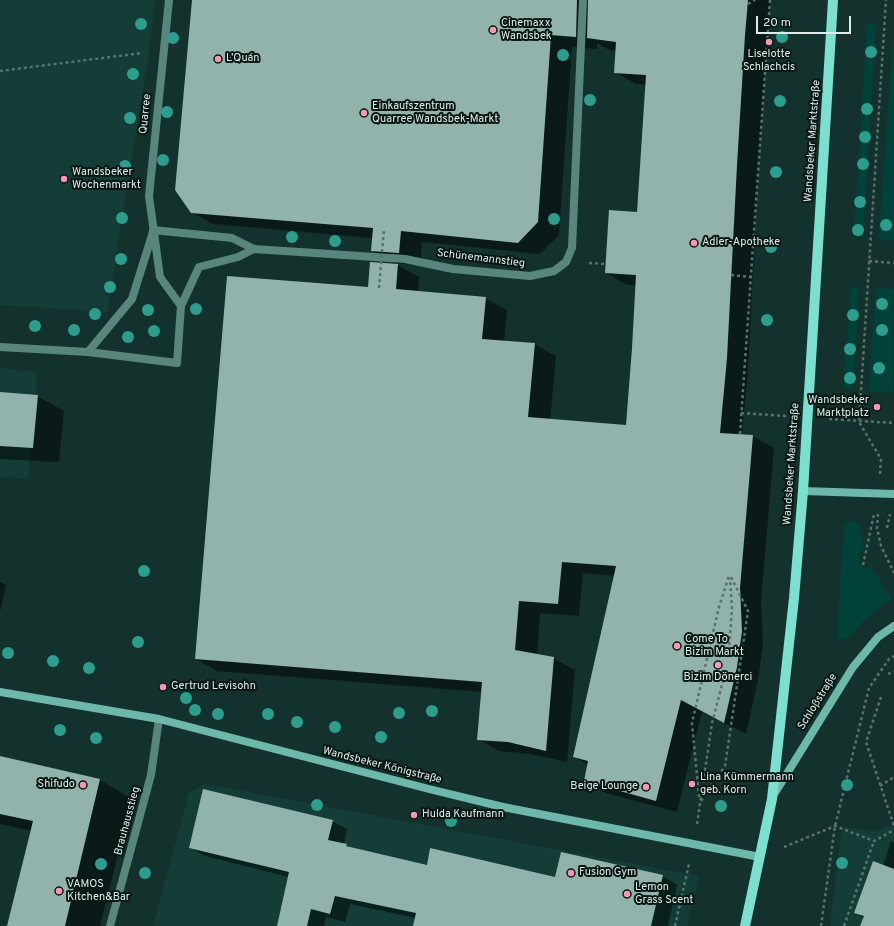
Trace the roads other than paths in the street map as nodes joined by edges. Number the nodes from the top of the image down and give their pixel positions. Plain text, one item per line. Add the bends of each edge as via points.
1 (169, 0) edge
2 (583, 0) edge
3 (833, 0) edge
4 (153, 230) junction
5 (254, 249) junction
6 (181, 306) junction
7 (0, 347) edge
8 (88, 352) junction
9 (803, 491) junction
10 (894, 494) edge
11 (894, 626) edge
12 (0, 692) edge
13 (159, 719) junction
14 (772, 798) junction
15 (760, 857) junction
16 (110, 926) edge
17 (745, 926) edge

1 - 4 street, Quarree via 148,196
2 - 5 street, Schünemannstieg via 572,248 566,262 554,271 530,276 453,268 406,259
3 - 9 main road, Wandsbeker Marktstraße
4 - 5 street, Schünemannstieg via 232,238
4 - 6 street, Quarree via 160,276
4 - 8 street, Quarree via 132,299
5 - 6 street via 238,257 199,267
6 - 8 street via 177,363
7 - 8 street
9 - 10 street
9 - 14 main road, Wandsbeker Marktstraße
11 - 14 street, Schloßstraße via 878,637 853,667
12 - 13 street, Wandsbeker Königstraße
13 - 15 street, Wandsbeker Königstraße via 503,807
13 - 16 street, Brauhausstieg via 151,775
14 - 15 main road, Wandsbeker Marktstraße
15 - 17 main road, Wandsbeker Marktstraße

